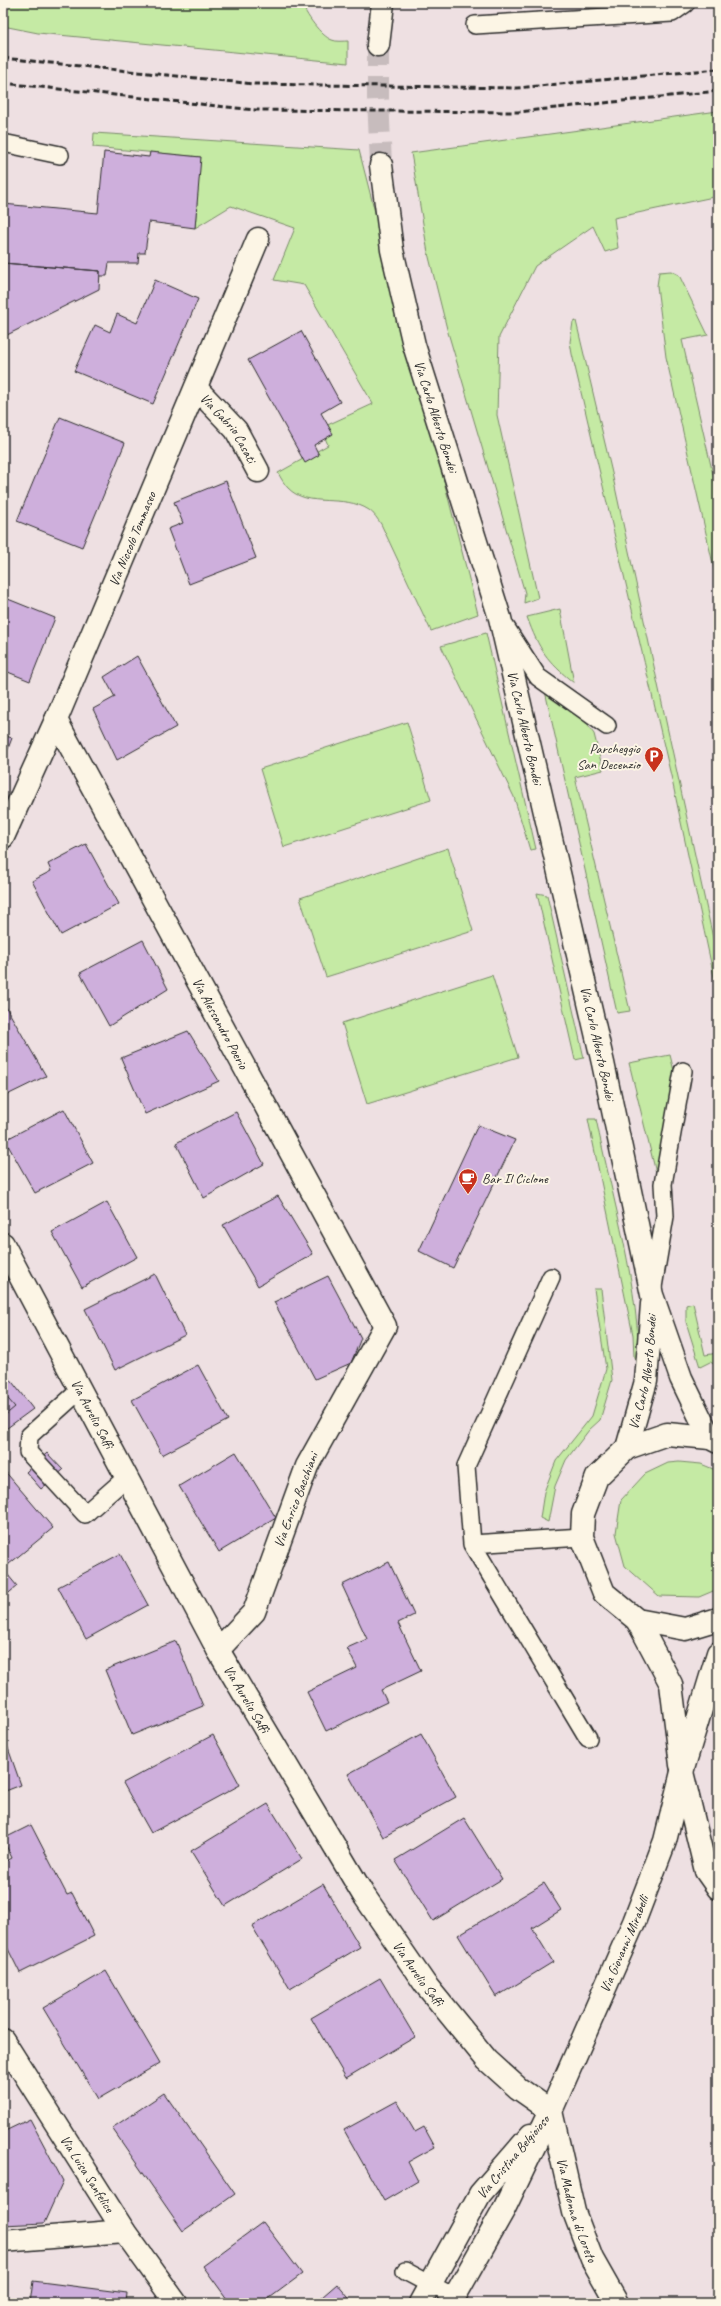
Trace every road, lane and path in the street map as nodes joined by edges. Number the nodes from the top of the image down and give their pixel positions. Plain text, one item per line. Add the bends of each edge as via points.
1 (383, 3) edge
2 (686, 3) edge
3 (475, 26) dead end
4 (378, 45) tunnel mouth
5 (3, 143) edge
6 (60, 156) dead end
7 (381, 165) tunnel mouth
8 (258, 239) dead end
9 (196, 388) junction
10 (258, 471) dead end
11 (500, 618) junction
12 (56, 720) junction
13 (607, 726) dead end
14 (3, 838) edge
15 (683, 1071) dead end
16 (3, 1244) edge
17 (552, 1277) dead end
18 (652, 1295) junction
19 (385, 1326) joint
20 (80, 1390) junction
21 (714, 1440) edge
22 (627, 1448) junction
23 (127, 1477) junction
24 (582, 1537) junction
25 (472, 1544) junction
26 (718, 1619) edge
27 (637, 1620) junction
28 (218, 1650) junction
29 (718, 1653) edge
30 (588, 1738) dead end
31 (682, 1772) junction
32 (718, 1888) edge
33 (3, 2040) edge
34 (551, 2111) junction
35 (124, 2231) junction
36 (3, 2241) edge
37 (405, 2271) dead end
38 (430, 2284) junction
39 (453, 2300) edge
40 (176, 2303) edge
41 (420, 2303) edge
42 (617, 2303) edge

1 - 4 street
2 - 3 lane via 672,12
5 - 6 lane
7 - 11 street, Via Carlo Alberto Bondei via 392,250 414,345
8 - 9 street, Via Niccolò Tommaseo
9 - 10 street, Via Gabrio Casati via 236,430
9 - 12 street, Via Niccolò Tommaseo
11 - 13 lane via 538,677
11 - 18 street, Via Carlo Alberto Bondei via 603,1063
12 - 14 street, Via Niccolò Tommaseo
12 - 19 street, Via Alessandro Poerio
15 - 18 lane via 663,1184 665,1216
16 - 20 street, Via Aurelio Saffi
17 - 25 lane via 466,1466
18 - 21 street, Via Carlo Alberto Bondei via 681,1378
18 - 22 street, Via Carlo Alberto Bondei via 646,1381
19 - 28 street, Via Enrico Bacchiani via 307,1466 254,1612
20 - 23 street, Via Aurelio Saffi
20 - 23 lane via 29,1436 28,1452 85,1514
21 - 22 street, Via Giovanni Mirabelli via 667,1434
22 - 24 street, Via Giovanni Mirabelli via 597,1477 583,1514
23 - 28 street, Via Aurelio Saffi
24 - 25 lane
24 - 27 street, Via Giovanni Mirabelli via 604,1593
25 - 30 lane
26 - 27 street, Via Giovanni Mirabelli via 685,1629
27 - 31 street, Via Giovanni Mirabelli via 671,1684
28 - 34 street, Via Aurelio Saffi via 363,1894 424,1984 487,2060 518,2088
29 - 31 street, Via Giovanni Mirabelli
31 - 32 street via 706,1871
31 - 34 street, Via Giovanni Mirabelli via 665,1841 634,1922
33 - 35 street, Via Luisa Sanfelice
34 - 38 street, Via Cristina Belgioioso via 480,2194
34 - 39 street, Via Cristina Belgioioso via 504,2208
34 - 42 street, Via Madonna di Loreto via 574,2212 592,2259
35 - 36 street
35 - 40 street, Via Luisa Sanfelice
37 - 38 lane
38 - 39 lane
38 - 41 street, Via Cristina Belgioioso

